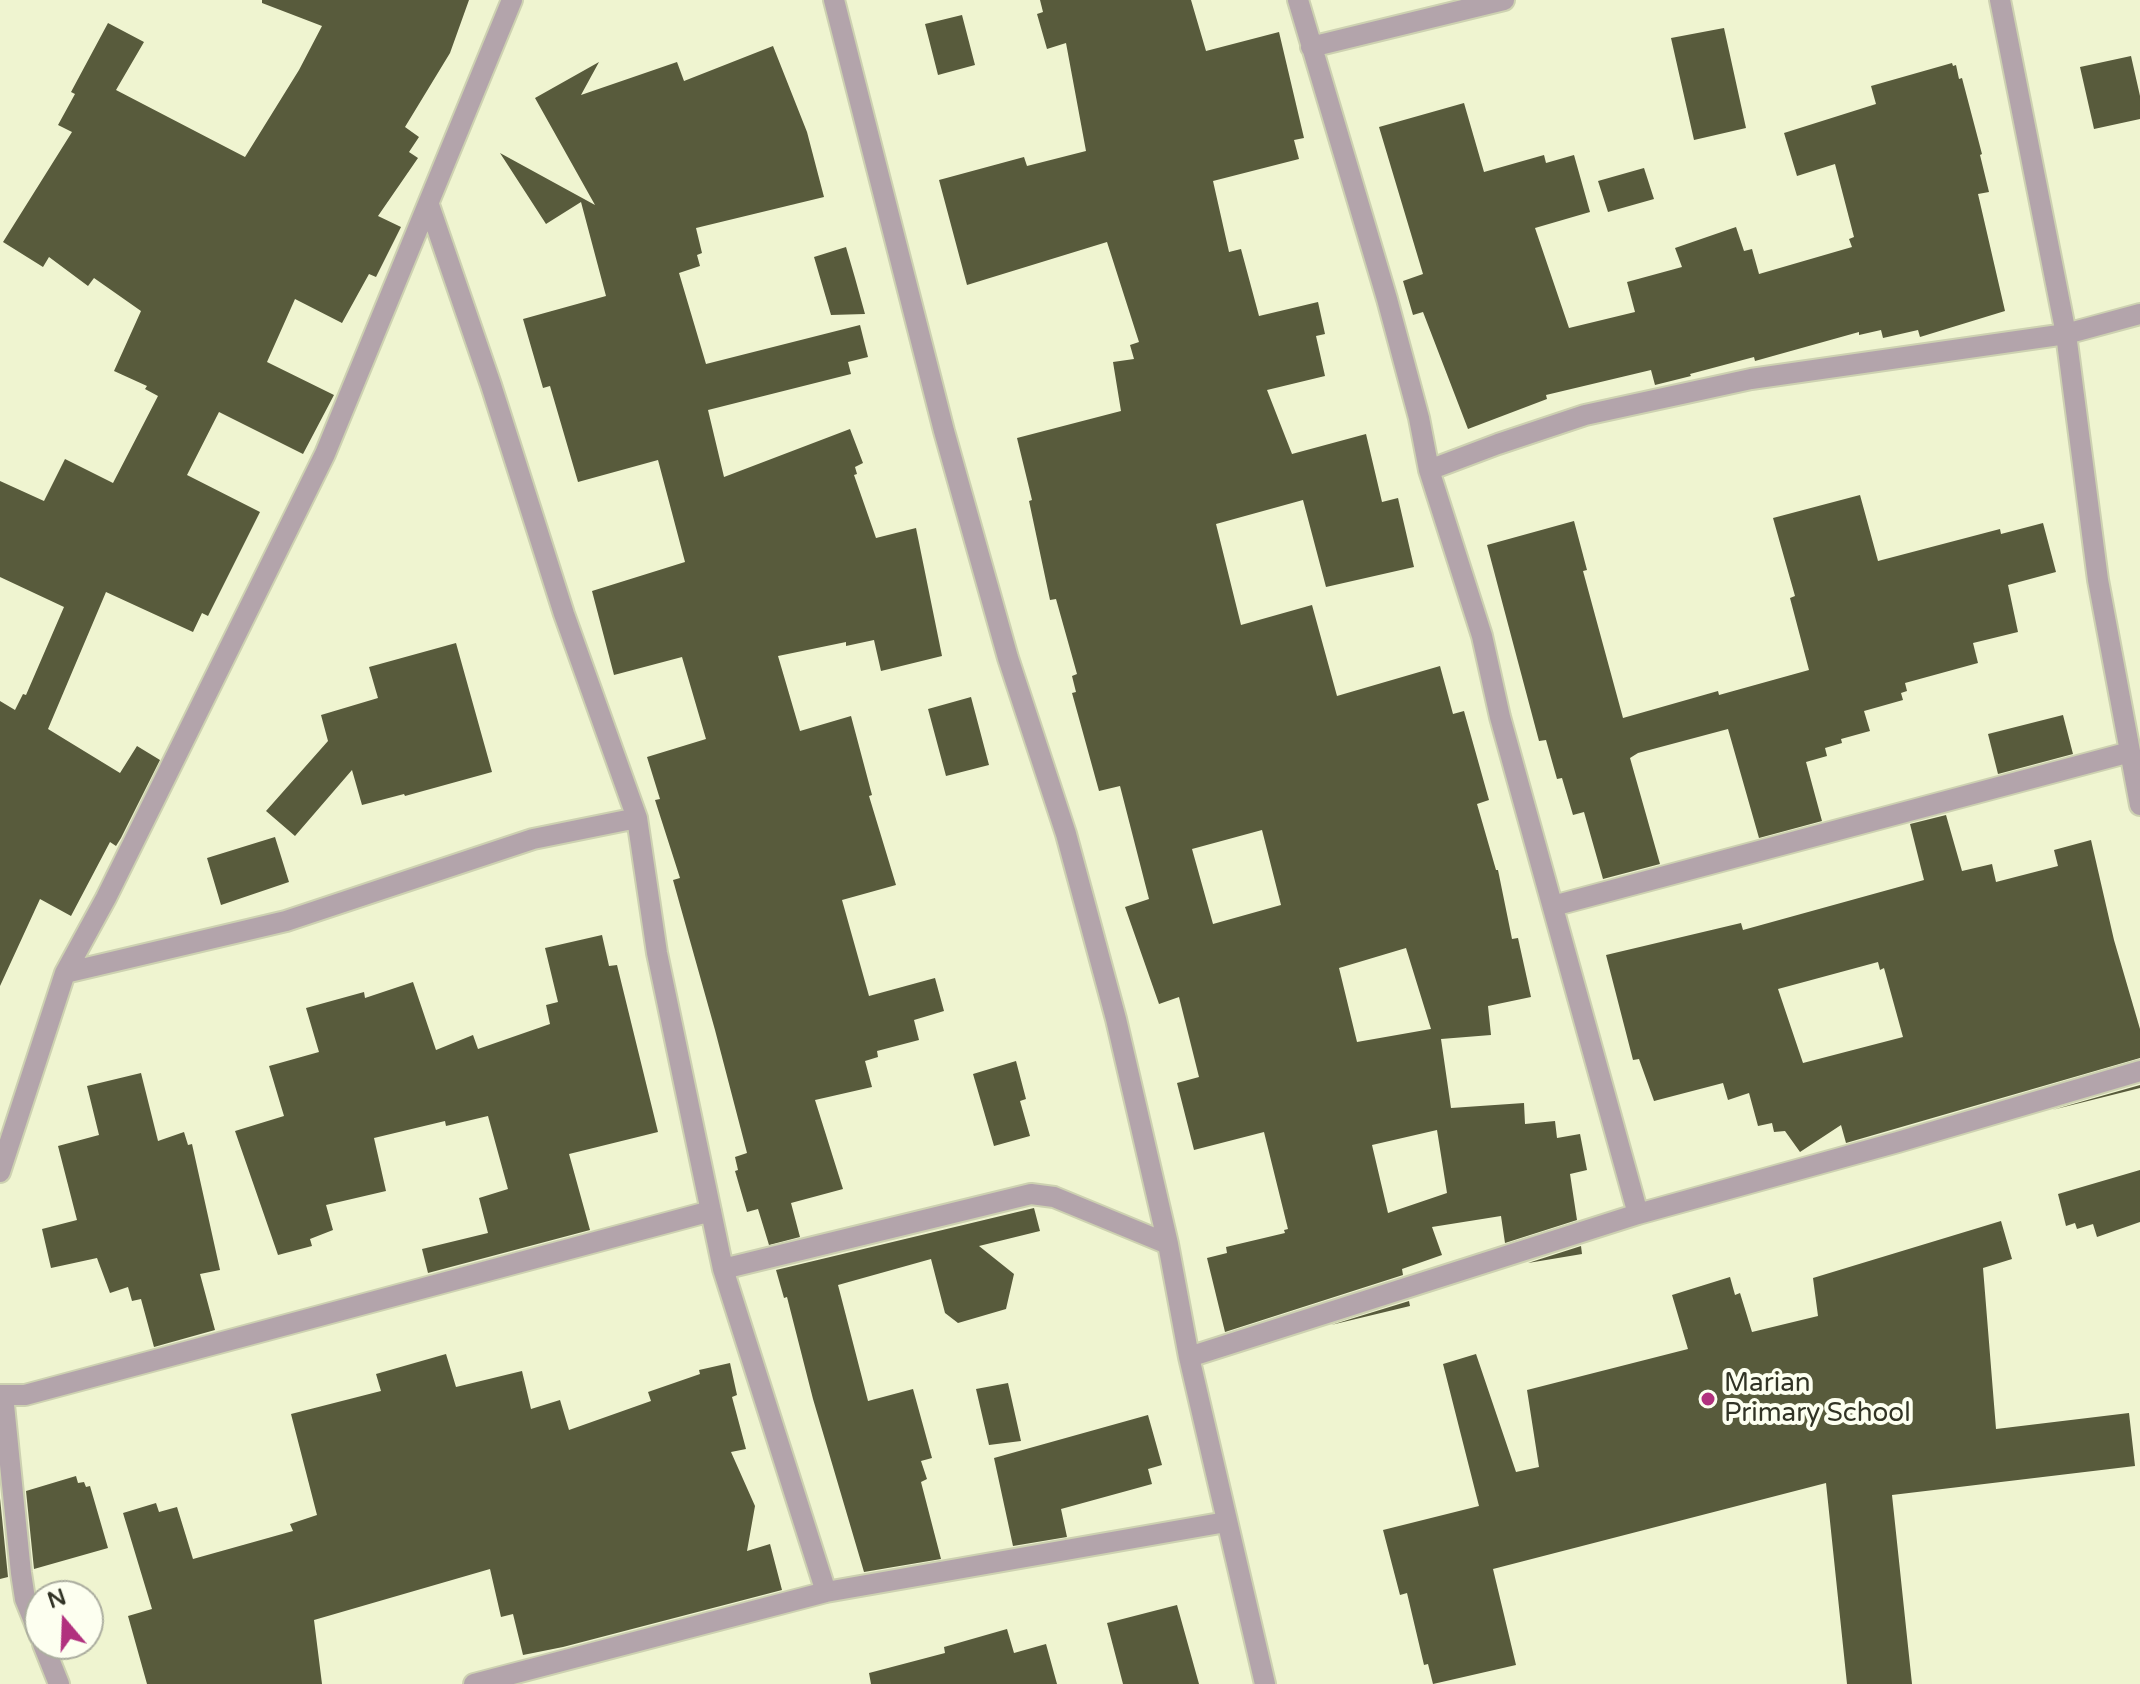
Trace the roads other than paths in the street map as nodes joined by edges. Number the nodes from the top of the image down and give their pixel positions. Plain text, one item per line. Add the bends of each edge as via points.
1 (512, 0) edge
2 (834, 0) edge
3 (1298, 0) edge
4 (1504, 0) edge
5 (2000, 0) edge
6 (1311, 47) junction
7 (429, 205) junction
8 (2140, 314) edge
9 (2066, 334) junction
10 (1429, 470) junction
11 (2132, 737) edge
12 (2140, 805) edge
13 (637, 818) junction
14 (1553, 906) junction
15 (65, 973) junction
16 (2140, 1071) edge
17 (2, 1159) edge
18 (711, 1211) junction
19 (1638, 1214) junction
20 (1168, 1244) junction
21 (723, 1269) junction
22 (1189, 1357) junction
23 (1, 1395) edge
24 (1226, 1522) junction
25 (24, 1592) edge
26 (826, 1592) junction
27 (49, 1660) edge
28 (59, 1684) edge
29 (474, 1684) edge
30 (1265, 1684) edge

1 - 7 street
2 - 20 street via 944,431 1116,1019
3 - 6 street
4 - 6 street
5 - 9 street
6 - 10 street via 1387,299
7 - 13 street
7 - 15 street via 325,454
8 - 9 street
9 - 10 street via 1751,379 1585,415
9 - 11 street via 2098,580
10 - 14 street via 1482,636
11 - 12 street
11 - 14 street
13 - 15 street via 533,839 286,921
13 - 18 street via 657,953
14 - 19 street
15 - 17 street
16 - 19 street
18 - 21 street
18 - 23 street via 154,1362 25,1395
19 - 22 street
20 - 21 street via 1054,1197 1031,1194
20 - 22 street
21 - 26 street
22 - 24 street
23 - 25 street
24 - 26 street
24 - 30 street
26 - 29 street
27 - 28 street

